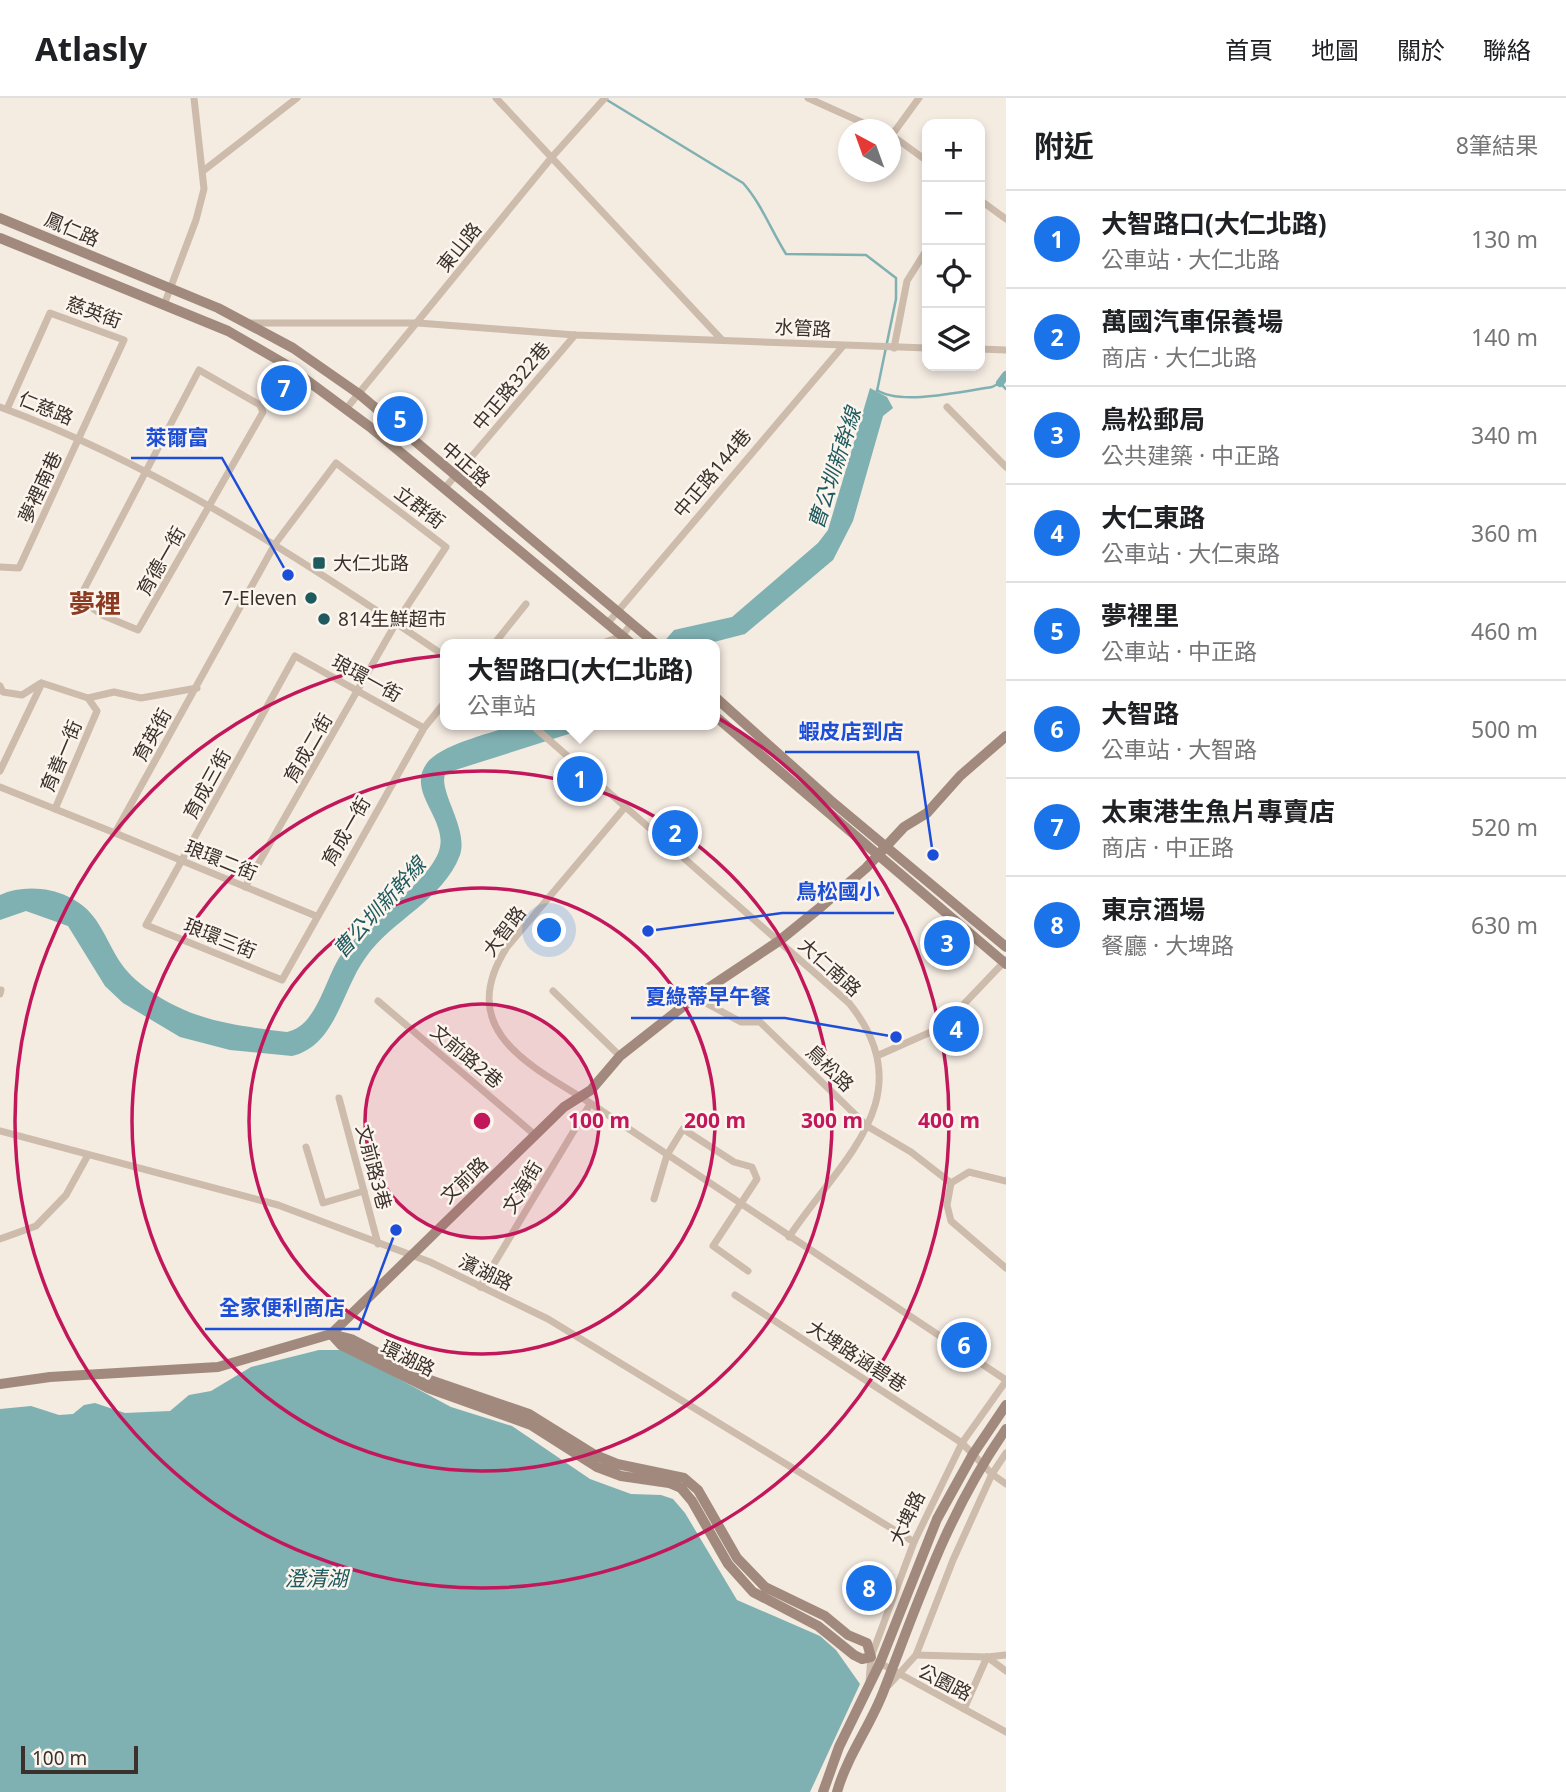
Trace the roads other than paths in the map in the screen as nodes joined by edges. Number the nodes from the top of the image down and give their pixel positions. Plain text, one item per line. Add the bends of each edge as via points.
1 (194, 98) edge
2 (297, 98) edge
3 (496, 98) edge
4 (605, 98) edge
5 (808, 98) edge
6 (919, 98) edge
7 (855, 119) edge
8 (901, 122) edge
9 (901, 142) edge
10 (552, 157) junction
11 (922, 157) edge
12 (204, 171) junction
13 (985, 204) edge
14 (0, 218) edge
15 (1006, 219) edge
16 (0, 238) edge
17 (922, 257) edge
18 (130, 272) joint
19 (121, 288) joint
20 (170, 289) junction
21 (164, 306) junction
22 (247, 323) junction
23 (418, 323) junction
24 (575, 335) junction
25 (722, 340) junction
26 (843, 345) junction
27 (892, 347) junction
28 (922, 348) edge
29 (1005, 348) edge
30 (985, 349) edge
31 (359, 394) junction
32 (947, 407) dead end
33 (2, 409) edge
34 (346, 409) junction
35 (80, 439) junction
36 (336, 463) joint
37 (1006, 467) edge
38 (145, 469) junction
39 (455, 477) junction
40 (444, 489) junction
41 (211, 505) junction
42 (275, 544) junction
43 (0, 567) edge
44 (526, 604) dead end
45 (616, 611) junction
46 (396, 623) junction
47 (607, 624) junction
48 (631, 624) junction
49 (622, 636) junction
50 (498, 639) edge
51 (614, 639) edge
52 (626, 639) edge
53 (650, 639) edge
54 (440, 653) edge
55 (295, 656) joint
56 (42, 682) junction
57 (0, 686) edge
58 (197, 688) junction
59 (359, 691) junction
60 (88, 698) junction
61 (720, 701) edge
62 (440, 708) edge
63 (720, 720) edge
64 (424, 728) junction
65 (538, 730) edge
66 (1006, 736) edge
67 (0, 771) edge
68 (1, 790) edge
69 (626, 806) junction
70 (55, 809) junction
71 (115, 833) junction
72 (886, 845) junction
73 (877, 856) junction
74 (183, 862) junction
75 (245, 887) junction
76 (316, 916) junction
77 (146, 925) joint
78 (779, 941) junction
79 (1006, 947) edge
80 (1005, 962) edge
81 (282, 980) joint
82 (553, 991) dead end
83 (695, 997) junction
84 (378, 1001) dead end
85 (879, 1055) junction
86 (620, 1056) junction
87 (339, 1098) dead end
88 (586, 1100) junction
89 (867, 1126) junction
90 (0, 1131) edge
91 (536, 1135) junction
92 (306, 1147) dead end
93 (88, 1155) junction
94 (667, 1155) junction
95 (1006, 1181) edge
96 (951, 1183) junction
97 (364, 1191) junction
98 (654, 1199) dead end
99 (739, 1204) junction
100 (789, 1237) junction
101 (0, 1239) edge
102 (378, 1244) junction
103 (410, 1255) junction
104 (1006, 1268) edge
105 (748, 1271) dead end
106 (480, 1287) junction
107 (735, 1296) dead end
108 (331, 1334) junction
109 (1006, 1380) edge
110 (0, 1384) edge
111 (1006, 1405) edge
112 (1006, 1429) edge
113 (962, 1443) junction
114 (1006, 1453) edge
115 (973, 1454) junction
116 (981, 1464) junction
117 (992, 1474) junction
118 (1006, 1484) edge
119 (719, 1536) junction
120 (914, 1542) junction
121 (1006, 1654) edge
122 (916, 1655) junction
123 (987, 1657) junction
124 (876, 1660) junction
125 (1006, 1671) edge
126 (893, 1673) junction
127 (964, 1710) junction
128 (1006, 1732) edge
129 (822, 1792) edge
130 (836, 1792) edge

1 - 12 street
2 - 12 street
3 - 10 street
4 - 10 street, 東山路
5 - 7 street
6 - 8 street
9 - 11 street
10 - 23 street, 東山路
10 - 25 street
12 - 20 street via 196,219
13 - 15 street
14 - 18 main road, 鳳仁路
16 - 19 main road, 鳳仁路
17 - 27 street via 907,281
18 - 20 main road, 中正路
19 - 21 main road, 中正路
20 - 21 street
20 - 22 main road, 中正路
21 - 34 main road, 中正路 via 228,331 285,364
22 - 23 street
22 - 31 main road, 中正路 via 293,348
23 - 24 street, 水管路
23 - 31 street, 東山路
24 - 25 street, 水管路
24 - 39 street, 中正路322巷
25 - 26 street, 水管路
26 - 27 street, 水管路
26 - 45 street, 中正路144巷
27 - 28 street, 水管路
29 - 30 street
31 - 34 street, 東山路
31 - 39 main road, 中正路
32 - 37 street
33 - 35 street, 仁慈路
33 - 35 street, 慈英街 via 50,313 124,340
34 - 40 main road, 中正路
35 - 38 street
35 - 43 street, 夢裡南巷 via 19,568
36 - 42 street, 育英街
36 - 46 street, 立群街 via 446,547
38 - 41 street
38 - 41 street via 199,370 260,405 263,412
38 - 41 street, 育德一街 via 79,599 102,615 138,630
39 - 40 street, 中正路322巷
39 - 45 main road, 中正路
40 - 47 main road, 中正路
41 - 42 street
42 - 46 street
42 - 58 street, 育英街
44 - 50 street
45 - 47 street, 中正路144巷
45 - 48 main road, 中正路
46 - 54 street
46 - 59 street, 育成二街
47 - 49 main road, 中正路
48 - 49 street
48 - 53 main road, 中正路
49 - 51 street
49 - 52 main road, 中正路
55 - 59 street, 琅環一街
55 - 74 street, 育成三街
56 - 57 street via 22,695 3,692
56 - 60 street, 育善一街
56 - 67 street
58 - 60 street via 141,698 114,692
58 - 71 street, 育英街
59 - 64 street, 琅環一街
59 - 75 street, 育成二街
60 - 70 street, 育善一街 via 97,711
61 - 72 main road
62 - 64 street, 育成一街
63 - 73 main road
64 - 76 street, 育成一街
65 - 69 street
66 - 72 main road, 文前路
68 - 70 street
69 - 78 street
69 - 88 street, 大智路 via 508,947 495,966 488,991 497,1029 509,1046 524,1062
70 - 71 street
71 - 74 street, 琅環二街
72 - 73 main road, 文前路
72 - 79 main road
73 - 78 main road, 文前路
73 - 80 main road
74 - 75 street, 琅環二街
74 - 77 street, 育成三街
75 - 76 street, 琅環二街
76 - 81 street, 育成一街
77 - 81 street, 琅環三街
78 - 83 main road, 文前路
78 - 85 street, 大仁南路 via 849,1003
80 - 85 street via 942,1027
82 - 86 street
83 - 86 main road, 文前路
83 - 89 street, 鳥松路 via 741,1022 760,1022
84 - 91 street, 文前路2巷
85 - 89 street, 大仁南路 via 878,1098
86 - 88 main road, 文前路
87 - 97 street, 文前路3巷
88 - 91 main road, 文前路 via 564,1107
88 - 94 street, 大智路
88 - 106 street, 文海街
89 - 96 street, 鳥松路
89 - 100 street, 大仁南路
90 - 93 street, 濱湖路
91 - 103 main road, 文前路
92 - 97 street via 323,1203
93 - 101 street via 66,1195 36,1226
93 - 102 street, 濱湖路 via 278,1205
94 - 98 street
94 - 99 street, 大智路
94 - 99 street via 683,1129 734,1162 752,1167 757,1179
95 - 96 street via 970,1172
96 - 104 street via 947,1205 951,1221
97 - 102 street, 文前路3巷
99 - 100 street, 大智路
99 - 105 street via 713,1246
100 - 109 street, 大智路
102 - 103 street, 濱湖路
103 - 106 street, 濱湖路
103 - 108 main road, 文前路
106 - 120 street, 濱湖路 via 548,1319
107 - 113 street, 大埤路涵碧巷
108 - 110 main road, 文前路 via 218,1367
108 - 119 main road, 環湖路 via 351,1339 430,1380 529,1414 594,1455 684,1478 698,1490
109 - 113 street, 大埤路
111 - 115 main road, 大埤路
112 - 116 main road
113 - 115 street, 大埤路涵碧巷
113 - 120 street, 大埤路
114 - 117 street
115 - 116 street, 大埤路涵碧巷
115 - 124 main road, 大埤路 via 937,1519
116 - 117 street, 大埤路涵碧巷
116 - 126 main road via 926,1574
117 - 118 street, 大埤路涵碧巷
117 - 122 street
119 - 124 main road, 環湖路 via 765,1587 867,1643
119 - 124 main road, 環湖路 via 728,1564 752,1592 818,1626 854,1656
120 - 124 street, 大埤路
121 - 123 street
122 - 123 street
122 - 126 street
123 - 125 street
123 - 127 street
124 - 126 street, 公園路
124 - 129 main road, 大埤路
126 - 127 street, 公園路
126 - 130 main road
127 - 128 street, 公園路

